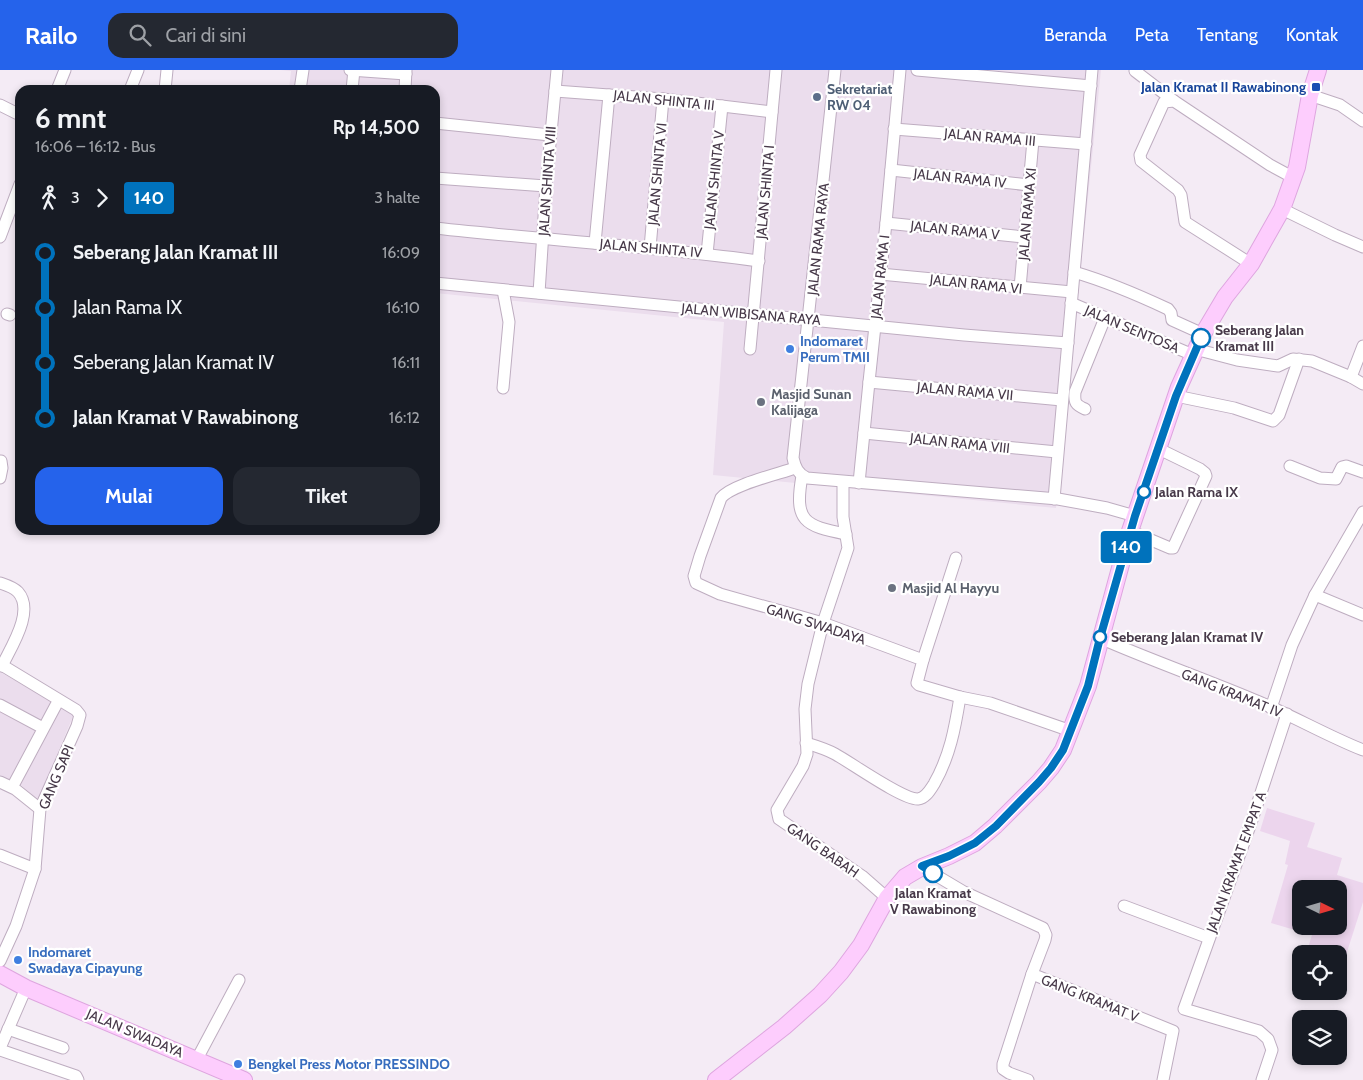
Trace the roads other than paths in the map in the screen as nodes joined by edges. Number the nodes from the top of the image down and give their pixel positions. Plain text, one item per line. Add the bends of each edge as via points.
1 (65, 70) edge
2 (138, 70) edge
3 (166, 70) edge
4 (303, 70) edge
5 (352, 70) edge
6 (557, 70) edge
7 (776, 70) edge
8 (835, 70) edge
9 (900, 70) edge
10 (917, 70) edge
11 (1092, 70) edge
12 (1318, 70) edge
13 (1135, 71) edge
14 (406, 72) edge
15 (59, 85) edge
16 (132, 85) edge
17 (165, 85) edge
18 (301, 85) edge
19 (352, 85) edge
20 (405, 85) edge
21 (1091, 86) junction
22 (555, 90) junction
23 (609, 95) junction
24 (1310, 95) junction
25 (663, 99) junction
26 (1174, 101) junction
27 (0, 105) edge
28 (722, 106) junction
29 (15, 112) edge
30 (772, 112) junction
31 (1363, 121) edge
32 (440, 124) edge
33 (894, 129) junction
34 (550, 135) junction
35 (1032, 140) junction
36 (1086, 144) junction
37 (891, 170) junction
38 (440, 178) edge
39 (1294, 178) junction
40 (1029, 185) junction
41 (546, 186) junction
42 (1282, 209) junction
43 (15, 212) edge
44 (886, 223) junction
45 (440, 229) edge
46 (0, 237) edge
47 (1024, 237) junction
48 (543, 240) junction
49 (594, 243) junction
50 (1363, 246) edge
51 (650, 248) junction
52 (707, 254) junction
53 (759, 261) junction
54 (1251, 264) junction
55 (1074, 272) junction
56 (880, 274) junction
57 (440, 284) edge
58 (1020, 288) junction
59 (503, 290) junction
60 (539, 293) junction
61 (1071, 298) junction
62 (753, 314) junction
63 (1105, 318) junction
64 (809, 319) junction
65 (875, 326) junction
66 (1203, 334) junction
67 (1068, 343) junction
68 (1363, 346) edge
69 (750, 349) dead end
70 (1194, 352) junction
71 (1299, 359) junction
72 (1350, 377) junction
73 (869, 382) junction
74 (1363, 384) edge
75 (503, 388) dead end
76 (1176, 396) junction
77 (1062, 400) junction
78 (1085, 409) dead end
79 (864, 433) junction
80 (1159, 449) junction
81 (1057, 452) junction
82 (1, 461) edge
83 (1290, 466) dead end
84 (799, 472) junction
85 (1363, 472) edge
86 (0, 478) edge
87 (843, 482) junction
88 (859, 483) junction
89 (1054, 499) junction
90 (1363, 512) edge
91 (1133, 524) junction
92 (1358, 530) edge
93 (846, 534) junction
94 (956, 558) dead end
95 (0, 583) edge
96 (1315, 595) junction
97 (1363, 615) edge
98 (823, 623) junction
99 (1100, 638) junction
100 (923, 660) junction
101 (1, 665) edge
102 (960, 697) junction
103 (56, 705) dead end
104 (0, 706) edge
105 (1271, 708) junction
106 (1287, 714) junction
107 (44, 728) junction
108 (1071, 731) junction
109 (806, 742) junction
110 (1363, 750) edge
111 (0, 782) edge
112 (15, 782) dead end
113 (40, 810) junction
114 (0, 855) edge
115 (922, 866) junction
116 (35, 869) junction
117 (887, 898) junction
118 (1124, 906) dead end
119 (1209, 938) junction
120 (0, 961) edge
121 (0, 974) edge
122 (1032, 974) junction
123 (239, 980) dead end
124 (26, 988) junction
125 (8, 1029) junction
126 (63, 1048) dead end
127 (0, 1049) edge
128 (196, 1059) junction
129 (76, 1078) edge
130 (244, 1080) edge
131 (716, 1080) edge
132 (1028, 1080) edge
133 (1163, 1080) edge
134 (1262, 1080) edge

1 - 15 street
2 - 16 street
3 - 17 street
4 - 18 street
5 - 14 street
5 - 19 street
6 - 22 street, JALAN SHINTA VIII
7 - 30 street, JALAN SHINTA I
8 - 64 street, JALAN RAMA RAYA
9 - 33 street, JALAN RAMA I
10 - 21 street
11 - 21 street
12 - 24 main road
13 - 26 street
14 - 20 street
21 - 36 street
22 - 23 street, JALAN SHINTA III
22 - 34 street, JALAN SHINTA VIII
23 - 25 street, JALAN SHINTA III
23 - 49 street
24 - 31 street via 1340,105
24 - 39 main road
25 - 28 street, JALAN SHINTA III
25 - 51 street, JALAN SHINTA VI
26 - 39 street
26 - 54 street via 1164,102 1139,159 1178,190 1186,223
27 - 29 street
28 - 30 street, JALAN SHINTA III
28 - 52 street, JALAN SHINTA V
30 - 53 street, JALAN SHINTA I
32 - 34 street
33 - 35 street, JALAN RAMA III
33 - 37 street, JALAN RAMA I
34 - 41 street, JALAN SHINTA VIII
35 - 36 street, JALAN RAMA III
35 - 40 street, JALAN RAMA XI
36 - 55 street
37 - 40 street, JALAN RAMA IV
37 - 44 street, JALAN RAMA I
38 - 41 street
39 - 42 main road
40 - 47 street, JALAN RAMA XI
41 - 48 street, JALAN SHINTA VIII
42 - 50 street
42 - 54 main road
43 - 46 street
44 - 47 street, JALAN RAMA V
44 - 56 street, JALAN RAMA I
45 - 48 street, JALAN SHINTA IV
47 - 58 street, JALAN RAMA XI
48 - 49 street, JALAN SHINTA IV
48 - 60 street, JALAN SHINTA VIII
49 - 51 street, JALAN SHINTA IV
51 - 52 street, JALAN SHINTA IV
52 - 53 street, JALAN SHINTA IV
53 - 62 street, JALAN SHINTA I
54 - 66 main road
55 - 61 street
55 - 66 street via 1139,295 1168,309 1172,320
56 - 58 street, JALAN RAMA VI
56 - 65 street, JALAN RAMA I
57 - 59 street, JALAN WIBISANA RAYA
58 - 61 street, JALAN RAMA VI
59 - 60 street, JALAN WIBISANA RAYA
59 - 75 street via 509,322
60 - 62 street, JALAN WIBISANA RAYA
61 - 63 street, JALAN SENTOSA
61 - 67 street
62 - 64 street, JALAN WIBISANA RAYA
62 - 69 street, JALAN SHINTA I
63 - 70 street, JALAN SENTOSA
63 - 78 street via 1075,392 1076,404
64 - 65 street, JALAN WIBISANA RAYA
64 - 84 street, JALAN RAMA RAYA via 793,458
65 - 67 street, JALAN WIBISANA RAYA
65 - 73 street, JALAN RAMA I
66 - 70 main road
67 - 77 street
68 - 72 street
70 - 71 street, JALAN SENTOSA via 1278,366
70 - 76 main road
71 - 72 street
71 - 76 street via 1279,415 1273,420
72 - 74 street
73 - 77 street, JALAN RAMA VII
73 - 79 street, JALAN RAMA I
76 - 80 main road
77 - 81 street
79 - 81 street, JALAN RAMA VIII
79 - 88 street, JALAN RAMA I
80 - 91 main road
80 - 91 street via 1206,476 1173,548
81 - 89 street
82 - 86 street
83 - 85 street via 1320,478 1336,479 1342,467 1346,466
84 - 87 street
84 - 93 street, JALAN RAMA RAYA via 799,506 806,520 819,529
84 - 98 street, GANG SWADAYA via 746,484 724,493 694,576 696,584 701,587
87 - 88 street
87 - 93 street, GANG BABAH
88 - 89 street
89 - 91 street via 1107,508
90 - 92 street
91 - 99 main road
92 - 96 street
93 - 98 street, GANG BABAH via 848,548
94 - 100 street
95 - 101 street via 19,592 24,615
96 - 97 street
96 - 105 street via 1292,645
98 - 100 street, GANG SWADAYA
98 - 109 street, GANG BABAH via 806,698
99 - 105 street, GANG KRAMAT IV
99 - 108 main road via 1088,686
100 - 102 street via 919,685
101 - 113 street, GANG SAPI via 80,715
102 - 108 street via 990,703
102 - 109 street via 951,744 943,766 925,796 918,799
103 - 107 street
104 - 107 street
105 - 106 street, GANG KRAMAT IV
106 - 110 street, GANG KRAMAT IV
106 - 119 street, JALAN KRAMAT EMPAT A
107 - 112 street
108 - 115 main road via 1051,768 996,826 966,848
109 - 117 street, GANG BABAH via 803,766 778,806 779,819 862,876
111 - 113 street via 15,789
113 - 116 street, GANG SAPI
114 - 116 street
115 - 117 main road via 905,877
115 - 122 street, GANG KRAMAT V via 964,892 1044,928 1045,940
116 - 120 street, GANG SAPI via 16,926
117 - 131 main road via 861,945 820,995
118 - 119 street
119 - 134 street, JALAN KRAMAT EMPAT A via 1184,1008 1260,1031 1272,1050
121 - 124 main road, JALAN SWADAYA
122 - 132 street via 1003,1064 1003,1069
122 - 133 street, GANG KRAMAT V via 1174,1031
123 - 128 street
124 - 125 street
124 - 128 main road, JALAN SWADAYA
125 - 126 street
125 - 127 street
127 - 129 street
128 - 130 main road, JALAN SWADAYA

